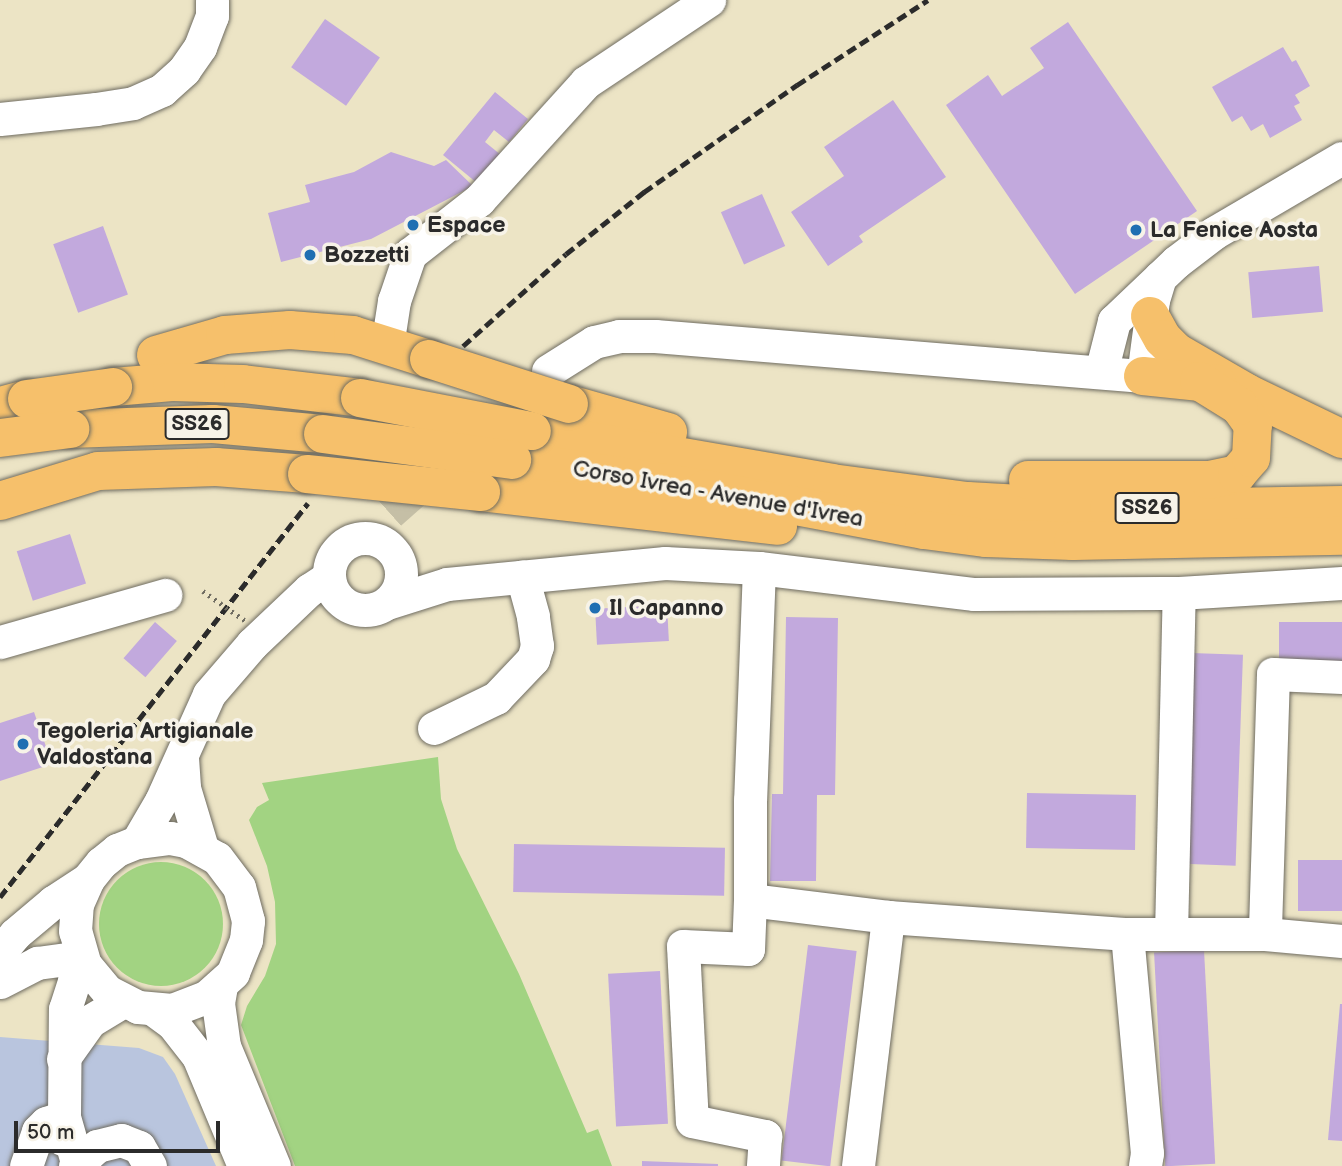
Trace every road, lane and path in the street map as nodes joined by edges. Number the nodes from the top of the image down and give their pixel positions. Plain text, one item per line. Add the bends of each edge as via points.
1 (212, 0) edge
2 (709, 0) edge
3 (0, 119) edge
4 (1342, 158) edge
5 (1160, 277) junction
6 (1150, 316) junction
7 (387, 346) junction
8 (156, 355) dead end
9 (548, 371) dead end
10 (1101, 372) junction
11 (1143, 376) junction
12 (1199, 381) junction
13 (1247, 393) junction
14 (13, 402) edge
15 (1342, 439) edge
16 (522, 446) junction
17 (0, 448) edge
18 (832, 483) junction
19 (0, 501) edge
20 (1342, 505) edge
21 (924, 530) junction
22 (1342, 536) edge
23 (384, 538) junction
24 (759, 568) junction
25 (522, 576) junction
26 (329, 577) junction
27 (1342, 583) edge
28 (447, 584) junction
29 (203, 591) dead end
30 (1179, 593) junction
31 (165, 595) dead end
32 (387, 603) junction
33 (347, 604) junction
34 (258, 626) junction
35 (0, 642) edge
36 (1342, 677) edge
37 (434, 728) dead end
38 (182, 758) junction
39 (137, 842) junction
40 (202, 848) junction
41 (88, 879) junction
42 (750, 900) junction
43 (888, 917) junction
44 (1127, 934) junction
45 (1171, 934) junction
46 (1265, 934) junction
47 (1342, 941) edge
48 (0, 951) edge
49 (83, 961) junction
50 (0, 982) edge
51 (221, 986) junction
52 (122, 1001) junction
53 (154, 1010) junction
54 (63, 1059) junction
55 (64, 1117) junction
56 (73, 1165) edge
57 (26, 1166) edge
58 (150, 1166) edge
59 (244, 1166) edge
60 (274, 1166) edge
61 (763, 1166) edge
62 (858, 1166) edge
63 (1145, 1166) edge

1 - 3 street via 212,16 200,47 162,90 133,103 96,110
2 - 7 street via 586,82 479,200 410,254 394,300
4 - 5 street via 1214,233
5 - 6 street
5 - 10 street via 1114,321
6 - 11 street
6 - 13 main road via 1176,352
7 - 8 main road via 353,335 290,330 225,335
7 - 18 main road, bridge via 569,404 756,454
9 - 10 street via 594,342 631,336
10 - 11 street
11 - 12 main road
12 - 13 main road
12 - 18 main road via 1239,406 1253,425 1251,458 1227,479
13 - 15 main road
14 - 16 main road, Corso Ivrea - Avenue d'Ivrea / SS26, bridge via 172,382 243,384 360,398
16 - 17 main road, SS26, bridge via 213,424 70,429
16 - 18 main road, SS26
16 - 21 main road, Corso Ivrea - Avenue d'Ivrea via 705,489
18 - 20 main road, Corso Ivrea - Avenue d'Ivrea / SS26 via 967,501 1109,509
19 - 21 main road, bridge via 98,471 216,467 803,528
21 - 22 main road via 1073,541
23 - 26 street via 342,546 334,555
23 - 28 street
23 - 32 street via 399,585
24 - 25 street via 665,563
24 - 30 street via 974,594
24 - 42 street
25 - 28 street
25 - 37 street via 537,646 533,659 496,698
26 - 33 street via 334,592
26 - 34 street
27 - 30 street
28 - 32 street
29 - 34 path, bridge
30 - 45 street
31 - 35 street
32 - 33 street via 365,610
33 - 34 street via 302,622
34 - 38 street via 209,694
36 - 46 street via 1273,674
38 - 39 street
38 - 40 street via 184,788
39 - 40 street via 170,838
39 - 41 street via 117,850
40 - 51 street via 229,871 246,912 241,957
41 - 48 street via 53,902
41 - 49 street via 77,904 75,931
42 - 43 street
42 - 61 street via 748,949 683,946 692,1121 765,1136
43 - 44 street
43 - 62 street
44 - 45 street
44 - 63 street
45 - 46 street
46 - 47 street
49 - 50 street via 37,964
49 - 52 street via 95,980
49 - 54 street via 65,1009
51 - 53 street via 190,1005
51 - 60 street via 218,1003 224,1046
52 - 53 street
52 - 54 street via 90,1021
53 - 59 street via 173,1024 198,1056
54 - 55 street
55 - 56 street
55 - 57 street via 38,1131
56 - 58 street via 97,1146 121,1140 139,1147

